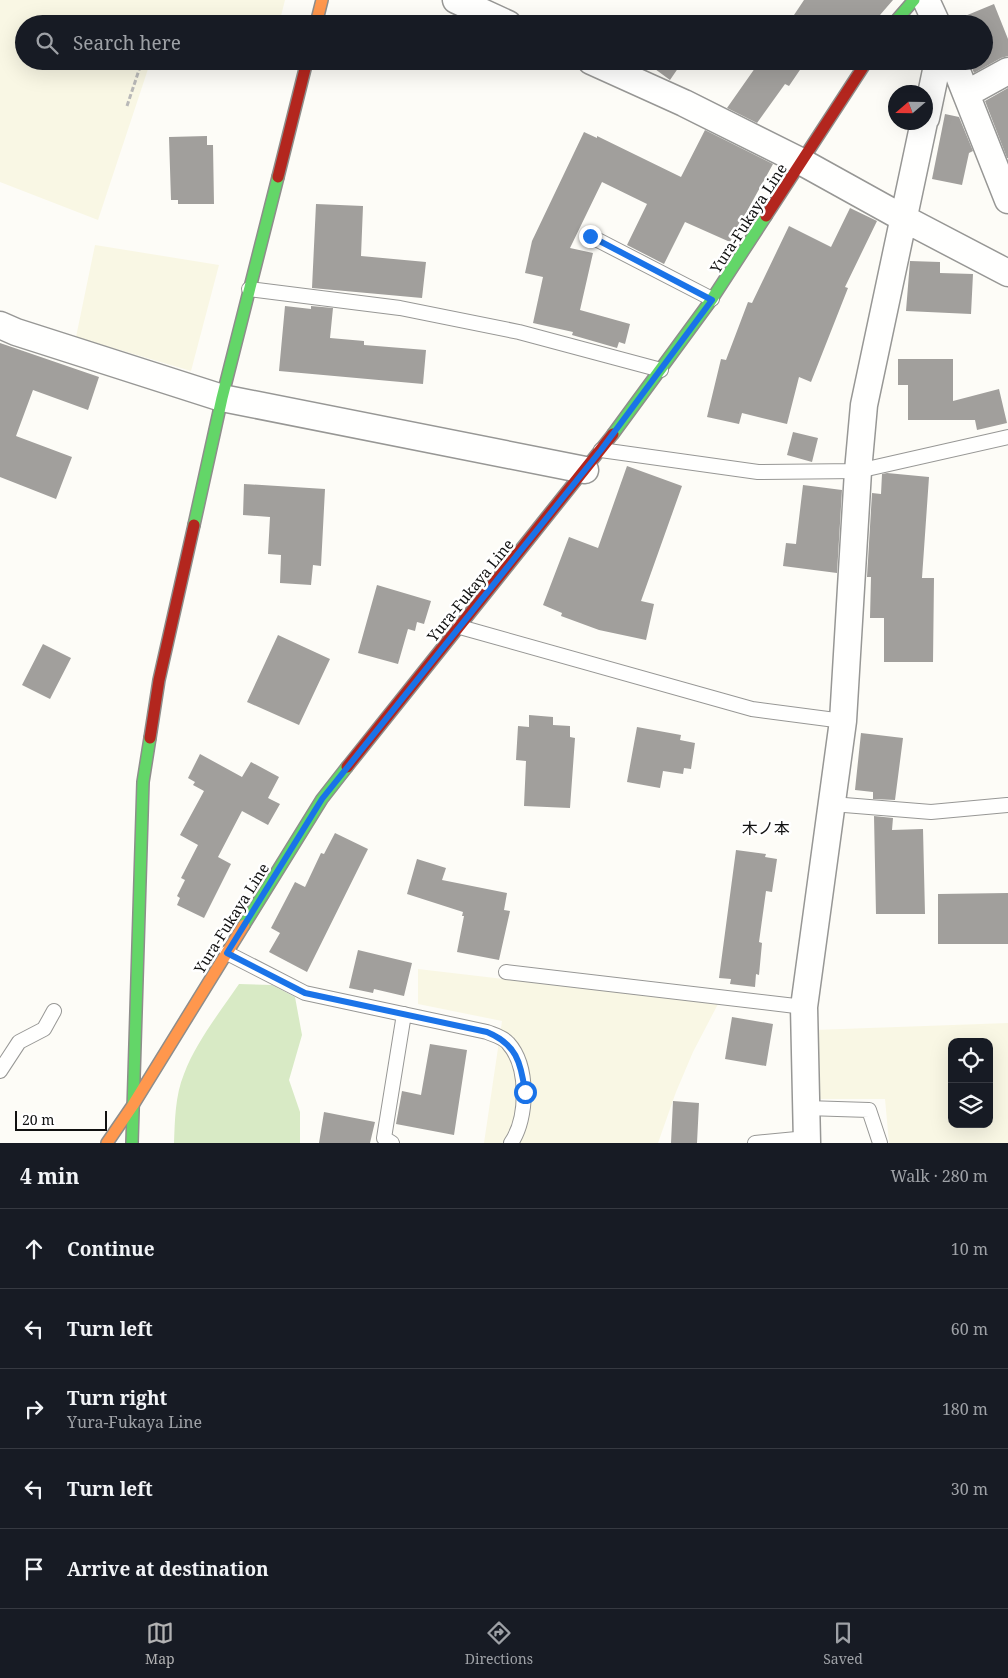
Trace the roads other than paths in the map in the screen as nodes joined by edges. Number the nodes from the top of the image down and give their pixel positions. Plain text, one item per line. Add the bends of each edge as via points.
1 (322, 0) edge
2 (456, 0) edge
3 (914, 0) edge
4 (926, 0) edge
5 (318, 15) edge
6 (488, 15) edge
7 (901, 15) edge
8 (933, 15) edge
9 (305, 70) edge
10 (611, 70) edge
11 (861, 70) edge
12 (936, 70) edge
13 (957, 70) edge
14 (1008, 71) edge
15 (933, 85) edge
16 (966, 94) junction
17 (922, 130) edge
18 (802, 162) junction
19 (1008, 200) edge
20 (903, 218) junction
21 (590, 236) dead end
22 (1008, 273) edge
23 (249, 289) junction
24 (712, 300) junction
25 (0, 325) edge
26 (661, 370) junction
27 (222, 398) junction
28 (1008, 437) edge
29 (601, 450) junction
30 (585, 470) junction
31 (858, 471) junction
32 (460, 626) junction
33 (843, 721) junction
34 (832, 804) junction
35 (1006, 805) dead end
36 (227, 953) junction
37 (506, 972) dead end
38 (804, 1007) junction
39 (54, 1011) dead end
40 (404, 1014) junction
41 (0, 1071) edge
42 (133, 1105) junction
43 (806, 1108) junction
44 (807, 1140) edge
45 (107, 1143) edge
46 (132, 1143) edge
47 (392, 1143) edge
48 (511, 1143) edge
49 (755, 1143) edge
50 (880, 1143) edge

1 - 5 main road
2 - 6 street
3 - 7 main road
4 - 8 street
9 - 23 main road
10 - 18 street
11 - 18 main road, Yura-Fukaya Line
12 - 15 street
13 - 16 street
14 - 16 street
16 - 19 street
17 - 20 street
18 - 20 street
18 - 24 main road, Yura-Fukaya Line
20 - 22 street
20 - 31 street via 864,404
21 - 24 lane
23 - 26 lane via 400,308 492,326
23 - 27 main road
24 - 26 main road, Yura-Fukaya Line
25 - 27 street
26 - 29 main road, Yura-Fukaya Line
27 - 30 street
27 - 42 main road via 160,680 144,782
28 - 31 lane
29 - 30 main road, Yura-Fukaya Line
29 - 31 lane via 758,472
30 - 32 main road, Yura-Fukaya Line
31 - 33 street
32 - 33 lane via 752,710
32 - 36 main road, Yura-Fukaya Line via 322,799
33 - 34 street
34 - 35 lane via 931,812
34 - 38 street
36 - 40 lane via 305,993
36 - 42 main road, Yura-Fukaya Line
37 - 38 lane
38 - 43 street
39 - 41 lane via 44,1029 19,1042
40 - 47 lane via 384,1138
40 - 48 lane via 487,1032 507,1042 518,1061 525,1092
42 - 45 main road, Yura-Fukaya Line
42 - 46 main road
43 - 44 street
43 - 50 lane via 869,1110
44 - 49 lane

